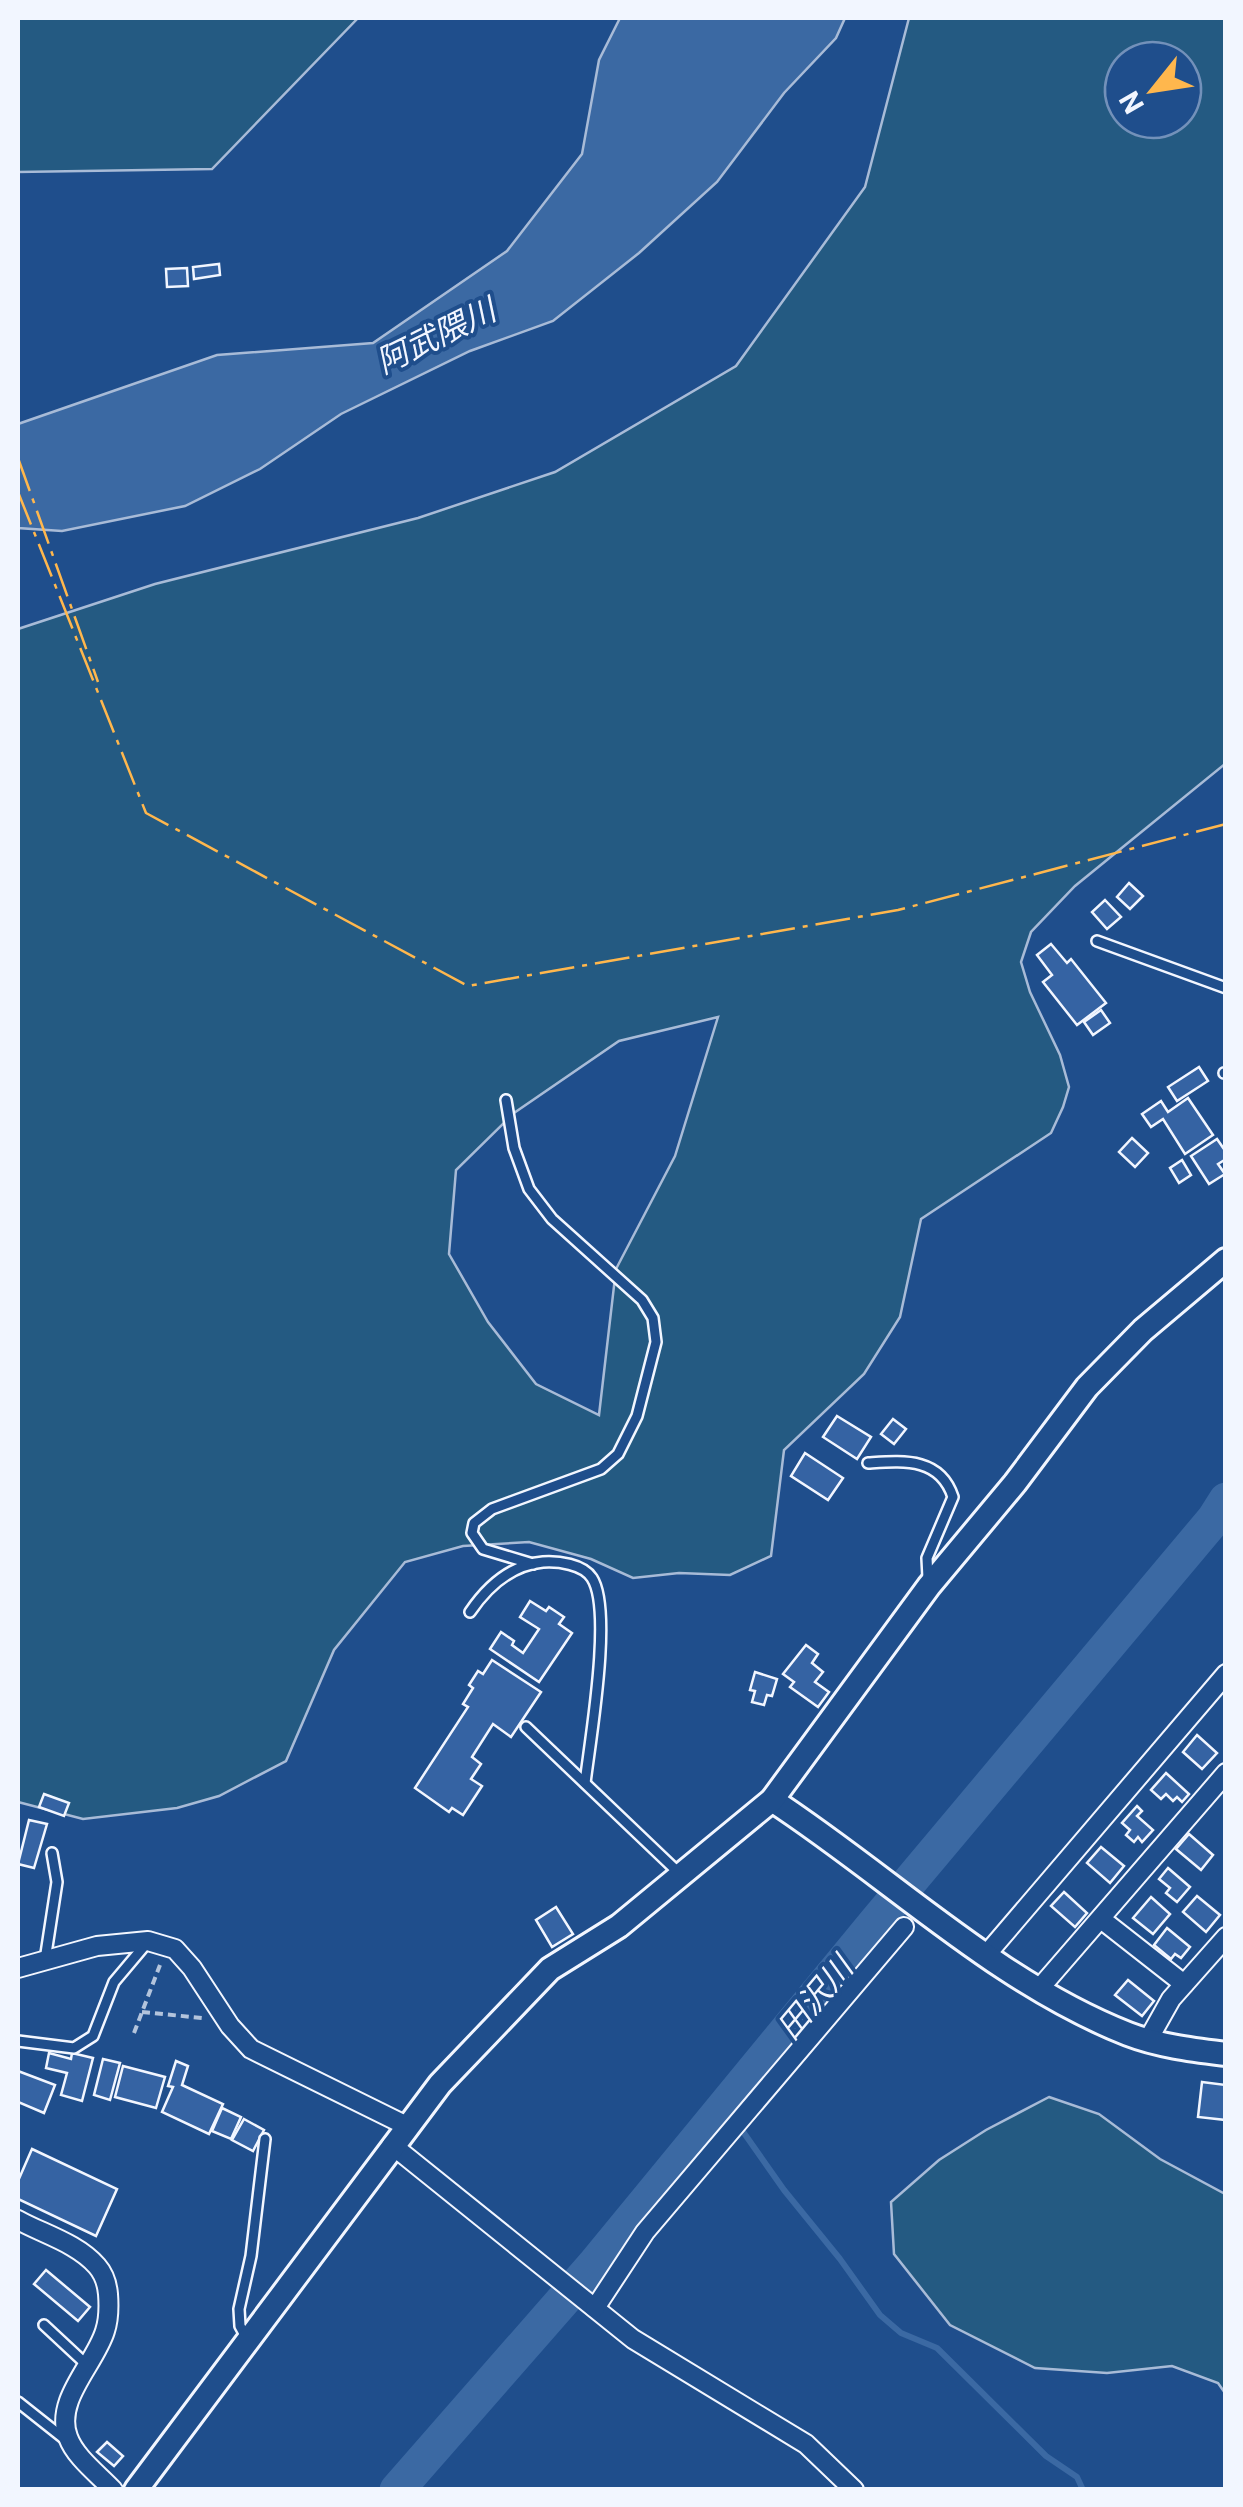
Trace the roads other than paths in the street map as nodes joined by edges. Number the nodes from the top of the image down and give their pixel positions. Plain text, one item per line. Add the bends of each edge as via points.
1 (1097, 941) dead end
2 (1226, 988) edge
3 (506, 1100) dead end
4 (1226, 1260) edge
5 (868, 1463) dead end
6 (533, 1564) junction
7 (928, 1586) junction
8 (470, 1612) dead end
9 (1226, 1674) edge
10 (526, 1728) dead end
11 (1226, 1772) edge
12 (585, 1783) junction
13 (772, 1800) junction
14 (52, 1853) dead end
15 (682, 1876) junction
16 (1101, 1919) junction
17 (904, 1927) dead end
18 (1226, 1937) edge
19 (148, 1942) junction
20 (986, 1954) junction
21 (44, 1960) junction
22 (18, 1968) edge
23 (1184, 1984) junction
24 (1039, 1989) junction
25 (1148, 2040) junction
26 (18, 2042) edge
27 (1226, 2054) edge
28 (407, 2126) junction
29 (265, 2138) dead end
30 (392, 2145) junction
31 (18, 2220) edge
32 (594, 2308) junction
33 (44, 2325) dead end
34 (248, 2340) junction
35 (88, 2366) junction
36 (18, 2402) edge
37 (72, 2445) junction
38 (113, 2490) edge
39 (136, 2490) edge
40 (854, 2490) edge

1 - 2 lane
3 - 6 lane via 529,1189 552,1219 642,1300 656,1342 637,1416 618,1454 601,1468 492,1509 474,1523 472,1533 483,1549
4 - 7 street via 1087,1387
5 - 7 lane via 913,1461 940,1472 948,1483 953,1497 927,1558
6 - 8 lane via 486,1588
6 - 12 lane via 562,1563 586,1572 600,1602
7 - 13 street
9 - 20 street
10 - 12 lane
11 - 16 street
12 - 15 lane
13 - 15 street
13 - 20 street
14 - 21 lane via 57,1882
15 - 28 street via 550,1969
16 - 23 street
16 - 24 street
17 - 32 street via 645,2232
18 - 23 street
19 - 21 street
19 - 26 lane via 114,1982 92,2036 74,2048
19 - 28 street via 175,1949 251,2048
20 - 24 street
21 - 22 street
23 - 25 street
24 - 25 street
25 - 27 street
28 - 30 street
29 - 34 lane via 238,2309
30 - 32 street
30 - 34 street
31 - 35 street via 78,2249 106,2282 109,2316
32 - 40 street via 806,2444
33 - 35 lane
34 - 39 street
35 - 37 street via 68,2407
36 - 37 lane
37 - 38 street

